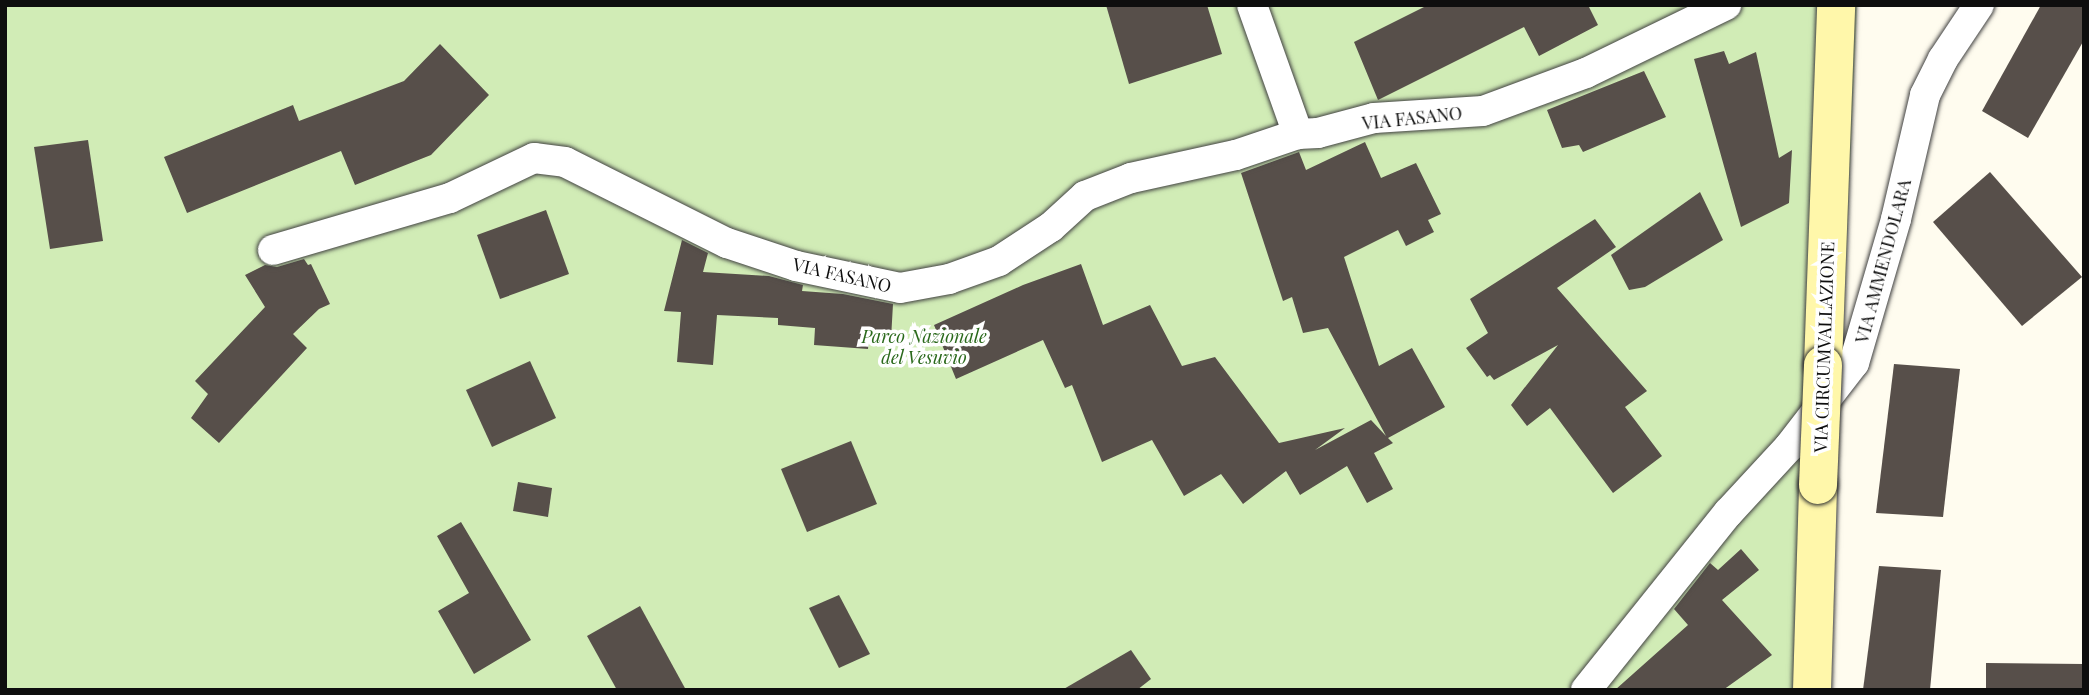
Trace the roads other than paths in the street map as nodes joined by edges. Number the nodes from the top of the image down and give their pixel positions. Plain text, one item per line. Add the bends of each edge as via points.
1 (1252, 5) edge
2 (1726, 5) edge
3 (1836, 5) edge
4 (1979, 5) edge
5 (1298, 134) junction
6 (273, 250) dead end
7 (1586, 690) edge
8 (1812, 690) edge

1 - 5 street
2 - 5 street, VIA FASANO via 1587,73 1483,111 1374,118
3 - 8 main road, VIA CIRCUMVALLAZIONE, bridge
4 - 7 street, VIA AMMENDOLARA via 1925,95 1893,232 1854,363
5 - 6 street, VIA FASANO via 1236,155 1131,178 1085,195 1051,227 999,261 949,279 900,288 796,266 727,243 565,162 534,158 450,198

